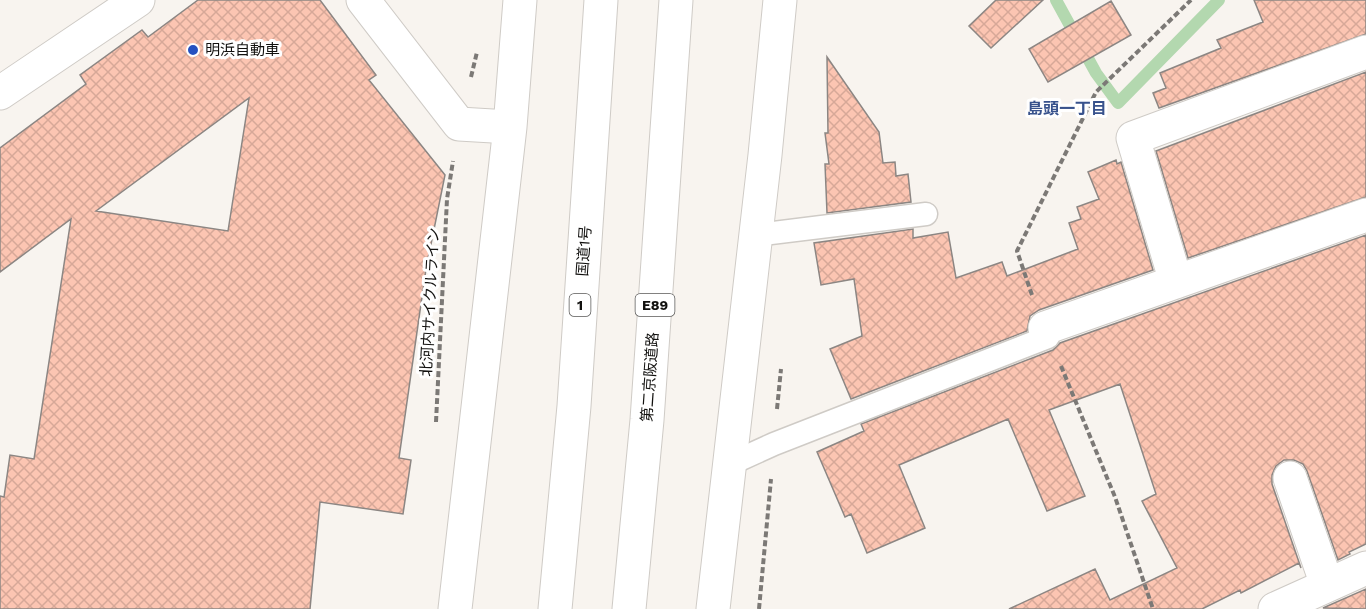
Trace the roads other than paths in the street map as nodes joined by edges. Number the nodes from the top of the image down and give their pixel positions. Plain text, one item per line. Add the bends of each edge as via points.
1 (138, 0) edge
2 (363, 0) edge
3 (520, 0) edge
4 (601, 0) edge
5 (611, 0) edge
6 (676, 0) edge
7 (683, 0) edge
8 (780, 0) edge
9 (1366, 52) edge
10 (0, 93) edge
11 (510, 127) junction
12 (926, 214) dead end
13 (1366, 215) edge
14 (756, 235) junction
15 (1176, 282) junction
16 (1046, 333) joint
17 (730, 464) junction
18 (1290, 478) dead end
19 (1366, 568) edge
20 (1327, 585) junction
21 (455, 609) edge
22 (555, 609) edge
23 (566, 609) edge
24 (629, 609) edge
25 (638, 609) edge
26 (713, 609) edge
27 (1275, 609) edge

1 - 10 main road
2 - 11 main road via 459,124
3 - 11 main road
4 - 22 main road, 国道1号 / 1 via 574,406
5 - 23 main road via 584,408
6 - 24 main road, 第二京阪道路 / E89 via 648,408
7 - 25 main road
8 - 14 main road
9 - 15 main road via 1133,138
11 - 21 main road
12 - 14 lane
13 - 15 main road
14 - 17 main road
15 - 16 main road
16 - 17 lane
17 - 26 main road
18 - 20 main road
19 - 20 main road
20 - 27 main road

